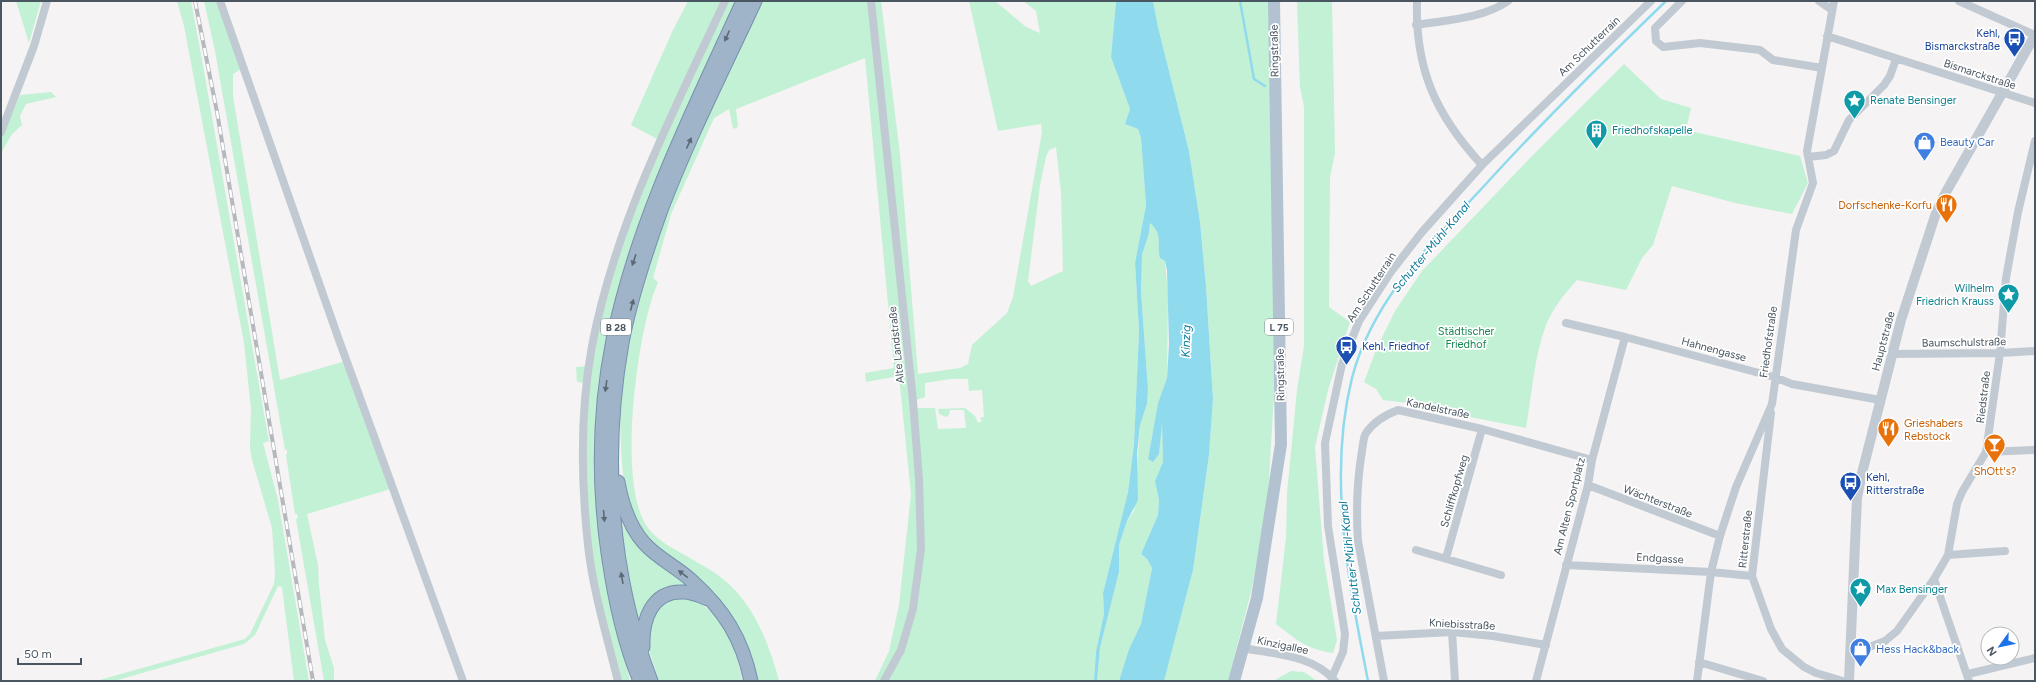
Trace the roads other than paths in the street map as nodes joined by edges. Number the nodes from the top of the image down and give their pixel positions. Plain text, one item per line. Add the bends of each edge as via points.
1 (46, 1) edge
2 (220, 1) edge
3 (724, 1) edge
4 (743, 1) edge
5 (754, 1) edge
6 (871, 1) edge
7 (1274, 1) edge
8 (1417, 1) edge
9 (1508, 1) edge
10 (1651, 1) edge
11 (1682, 1) edge
12 (1819, 1) edge
13 (1834, 1) edge
14 (1959, 1) edge
15 (1832, 10) junction
16 (1416, 25) junction
17 (2035, 35) edge
18 (1827, 36) junction
19 (1896, 59) junction
20 (1822, 68) junction
21 (2003, 92) junction
22 (2035, 103) edge
23 (1, 132) edge
24 (2035, 141) edge
25 (1808, 157) junction
26 (1482, 165) junction
27 (1566, 323) dead end
28 (1625, 337) junction
29 (2035, 351) edge
30 (2000, 353) junction
31 (1892, 354) junction
32 (1774, 377) junction
33 (1880, 400) junction
34 (1772, 404) junction
35 (1482, 429) junction
36 (612, 443) junction
37 (2035, 450) edge
38 (1986, 452) junction
39 (1592, 460) junction
40 (1588, 486) junction
41 (1720, 536) junction
42 (1416, 550) dead end
43 (2005, 551) dead end
44 (1948, 555) junction
45 (1446, 558) junction
46 (1566, 565) junction
47 (1710, 572) junction
48 (1501, 575) dead end
49 (1752, 576) junction
50 (1934, 579) junction
51 (712, 600) junction
52 (1452, 632) junction
53 (1376, 636) junction
54 (1546, 645) junction
55 (1243, 648) junction
56 (1851, 654) junction
57 (642, 657) junction
58 (2035, 658) edge
59 (1699, 662) junction
60 (1969, 677) edge
61 (638, 678) edge
62 (1333, 679) edge
63 (463, 681) edge
64 (618, 681) edge
65 (651, 681) edge
66 (751, 681) edge
67 (884, 681) edge
68 (1234, 681) edge
69 (1384, 681) edge
70 (1455, 681) edge
71 (1536, 681) edge
72 (1697, 681) edge
73 (1762, 681) edge
74 (1843, 681) edge
75 (1849, 681) edge

1 - 23 street via 34,46
2 - 63 street via 339,340
3 - 64 street via 638,195 612,266 592,347 584,423 584,499 588,547
4 -> 61 highway, B 28 via 659,191 633,263 613,340 603,408 602,493 611,575
36 -> 5 highway, B 28 via 622,343 643,264 673,180
6 - 67 street, Alte Landstraße via 913,401 921,549 913,609 901,650
7 - 55 main road, Ringstraße / L 75 via 1281,444 1257,598
8 - 16 street
9 - 16 street via 1465,18
10 - 26 street, Am Schutterrain
11 - 20 street via 1655,28 1654,34 1658,44 1663,47 1700,43 1760,50 1774,60
12 - 15 street
13 - 15 street, Friedhofstraße
14 - 17 street
15 - 18 street, Friedhofstraße
16 - 26 street via 1419,48 1435,100 1455,134
17 - 21 street, Hauptstraße
18 - 19 street, Bismarckstraße
18 - 20 street, Friedhofstraße
19 - 21 street, Bismarckstraße
19 - 25 street via 1884,85 1849,120 1834,151 1826,155
20 - 25 street, Friedhofstraße
21 - 22 street, Bismarckstraße
21 - 31 street, Hauptstraße via 1936,213
24 - 30 street, Riedstraße via 2018,212 2008,270
25 - 32 street, Friedhofstraße via 1814,183 1796,230
26 - 62 street, Am Schutterrain via 1422,232 1390,273 1359,321 1342,364 1325,443 1328,526 1345,634 1343,652
27 - 28 street, Hahnengasse
28 - 32 street, Hahnengasse
28 - 39 street, Am Alten Sportplatz
29 - 30 street, Baumschulstraße
30 - 31 street, Baumschulstraße
30 - 38 street, Riedstraße
31 - 33 street, Hauptstraße
32 - 33 street, Hahnengasse via 1792,384
32 - 34 street, Friedhofstraße
33 - 56 street, Hauptstraße via 1857,498
34 - 41 street, Friedhofstraße via 1736,487
34 - 49 street, Ritterstraße
35 - 39 street, Kandelstraße
35 - 45 street, Schliffkopfweg
35 - 53 street, Kandelstraße via 1398,410 1376,421 1364,435 1357,483 1357,528
51 -> 36 highway via 691,580 644,544 631,525 622,499
57 -> 36 highway, B 28 via 625,593 615,536
37 - 38 street
38 - 44 street, Riedstraße via 1957,504
39 - 40 street, Am Alten Sportplatz
40 - 41 street, Wächterstraße
40 - 46 street, Am Alten Sportplatz
41 - 47 street, Friedhofstraße
42 - 45 street
43 - 44 street
44 - 50 street, Riedstraße
45 - 48 street
46 - 47 street, Endgasse
46 - 54 street, Am Alten Sportplatz
47 - 49 street, Endgasse
47 - 59 street, Friedhofstraße
49 - 74 street, Ritterstraße via 1771,629 1782,649 1804,667
50 - 56 street, Riedstraße via 1897,631 1885,641
50 - 60 street via 1956,648
51 - 57 highway, B 28 via 683,592 662,597 645,618
51 - 66 highway via 733,628
52 - 53 street, Kniebisstraße
52 - 54 street, Kniebisstraße
52 - 70 street
53 - 69 street, Kandelstraße
54 - 71 street, Am Alten Sportplatz
55 - 62 street, Kinzigallee via 1306,661
55 - 68 main road, L 75
56 - 75 street, Hauptstraße
57 - 65 highway, B 28
58 - 60 street
59 - 72 street, Friedhofstraße
59 - 73 street

